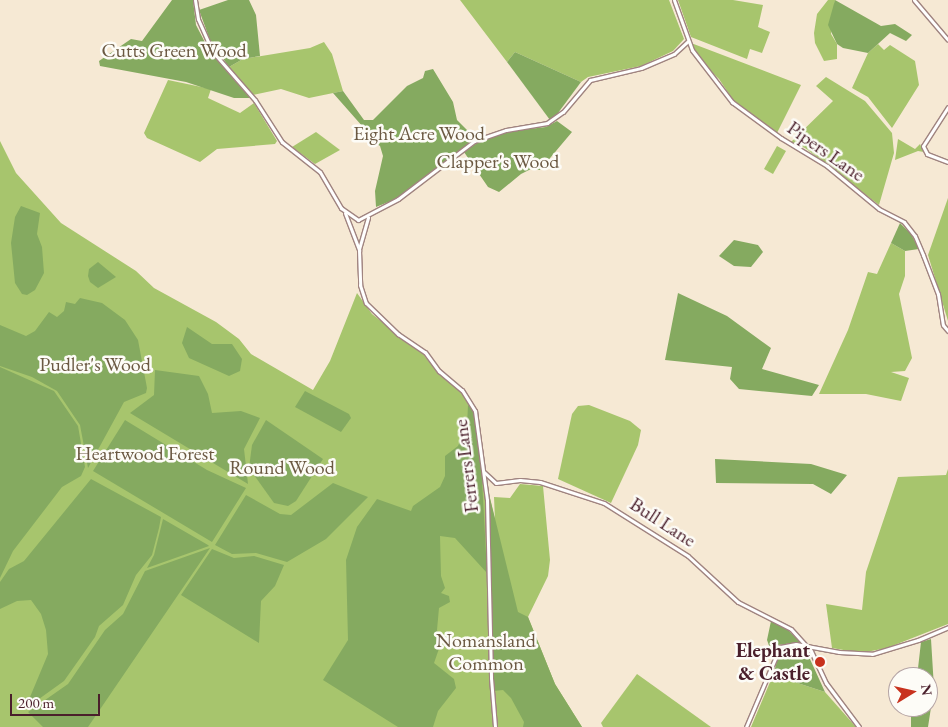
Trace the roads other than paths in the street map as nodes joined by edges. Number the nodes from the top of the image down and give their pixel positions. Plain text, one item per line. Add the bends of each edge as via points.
1 (195, 0) edge
2 (674, 0) edge
3 (914, 0) edge
4 (948, 40) edge
5 (688, 41) junction
6 (948, 107) edge
7 (947, 114) edge
8 (948, 162) edge
9 (345, 212) junction
10 (368, 216) junction
11 (359, 250) junction
12 (948, 331) edge
13 (484, 472) junction
14 (948, 627) edge
15 (807, 645) junction
16 (495, 727) edge
17 (746, 727) edge
18 (859, 727) edge

1 - 9 street, Ferrers Lane via 198,19 213,52 255,100 282,142 320,172 330,193
2 - 5 street, Pipers Lane
3 - 4 street
5 - 10 street via 674,54 641,68 585,83 563,112 548,123 506,130 474,141 443,167
5 - 12 street, Pipers Lane via 701,64 732,102 827,166 879,208 904,222 923,255 938,294 943,325
6 - 7 street
7 - 8 street via 923,146 927,154
9 - 10 street via 358,220
9 - 11 street, Ferrers Lane
10 - 11 street, Ferrers Lane
11 - 13 street, Ferrers Lane via 360,285 366,303 398,334 425,352 471,402
13 - 15 street, Bull Lane via 496,483 520,480 553,484 628,515 667,545 688,556 738,602 791,629
13 - 16 street, Ferrers Lane
14 - 15 street via 872,654 839,652
15 - 17 street via 787,644 777,649
15 - 18 street via 826,683

